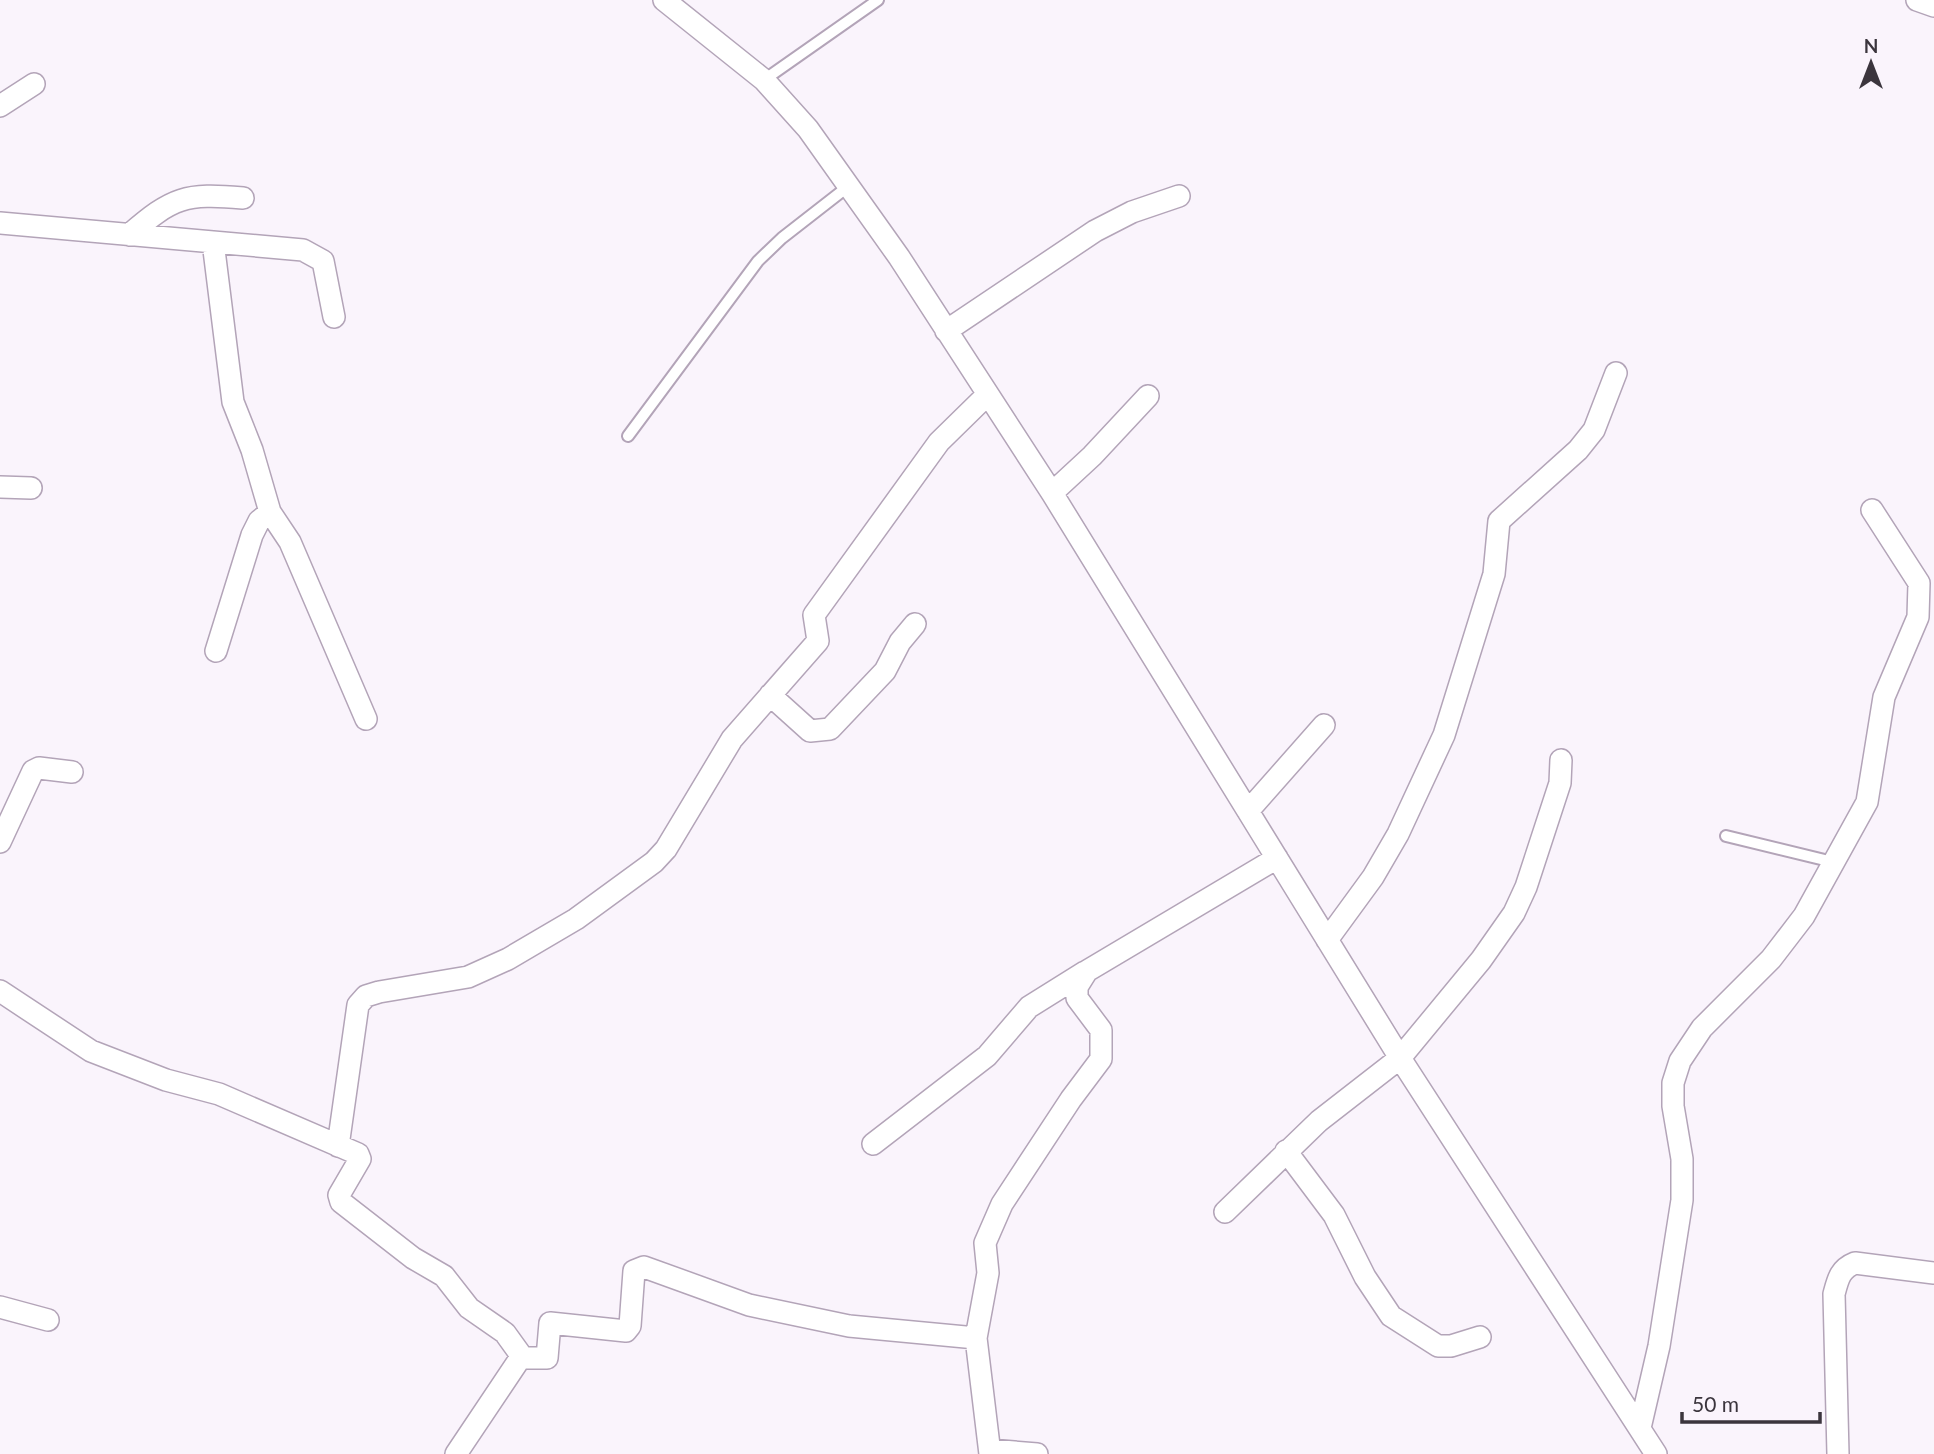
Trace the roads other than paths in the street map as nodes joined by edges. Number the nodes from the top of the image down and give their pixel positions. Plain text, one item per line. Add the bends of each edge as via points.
1 (664, 0) edge
2 (878, 0) edge
3 (1917, 0) edge
4 (1934, 6) edge
5 (764, 80) junction
6 (34, 84) dead end
7 (0, 106) edge
8 (850, 185) junction
9 (1179, 196) dead end
10 (243, 198) dead end
11 (0, 223) edge
12 (129, 235) junction
13 (213, 242) junction
14 (334, 317) dead end
15 (946, 331) junction
16 (1616, 373) dead end
17 (987, 395) junction
18 (1148, 396) dead end
19 (628, 436) dead end
20 (0, 487) edge
21 (31, 488) dead end
22 (1052, 493) junction
23 (1872, 510) dead end
24 (270, 512) junction
25 (915, 624) dead end
26 (216, 651) dead end
27 (770, 695) junction
28 (366, 719) dead end
29 (1324, 725) dead end
30 (1561, 760) dead end
31 (72, 772) dead end
32 (1248, 811) junction
33 (1726, 836) dead end
34 (0, 842) edge
35 (1278, 858) junction
36 (1833, 862) junction
37 (1327, 940) junction
38 (1087, 971) junction
39 (0, 991) edge
40 (1400, 1058) junction
41 (873, 1144) dead end
42 (338, 1146) junction
43 (1286, 1151) junction
44 (1225, 1212) dead end
45 (1934, 1273) edge
46 (0, 1307) edge
47 (48, 1320) dead end
48 (1480, 1337) dead end
49 (976, 1338) junction
50 (521, 1357) junction
51 (1640, 1428) junction
52 (990, 1452) edge
53 (456, 1454) edge
54 (1037, 1454) edge
55 (1656, 1454) edge
56 (1838, 1454) edge

1 - 5 street
2 - 5 lane
3 - 4 street
5 - 8 street
6 - 7 street
8 - 15 street
8 - 19 lane via 758,261
9 - 15 street via 1095,231
10 - 12 street via 190,196 173,201
11 - 12 street
12 - 13 street
13 - 14 street via 315,254 323,261
13 - 24 street via 233,402
15 - 17 street
16 - 37 street via 1594,430 1499,522 1494,574 1444,735 1398,834
17 - 22 street
17 - 27 street via 939,442 814,615 818,641
18 - 22 street
20 - 21 street
22 - 32 street
23 - 36 street via 1919,583 1919,613 1884,697 1871,792
24 - 26 street via 252,535
24 - 28 street via 290,542
25 - 27 street via 885,671 830,729 810,731
27 - 42 street via 732,739 654,862 576,919 508,959 468,977 366,996 358,1005
29 - 32 street
30 - 40 street via 1555,801 1514,913 1451,999
31 - 34 street via 33,771
32 - 35 street
33 - 36 lane
35 - 37 street
35 - 38 street
36 - 51 street via 1787,941 1692,1041 1673,1083 1682,1200 1659,1346
37 - 40 street
38 - 41 street via 1029,1007 987,1056
38 - 49 street via 1077,987 1077,998 1101,1030 1101,1059 1002,1204 985,1243 988,1273
39 - 42 street via 91,1051 166,1080 219,1094
40 - 43 street
40 - 51 street
42 - 50 street via 358,1154 360,1160 339,1195 341,1202 444,1276 469,1308 505,1333
43 - 44 street
43 - 48 street via 1334,1215 1364,1277 1391,1316 1438,1346
45 - 56 street via 1855,1264 1839,1275 1834,1294
46 - 47 street
49 - 50 street via 849,1326 749,1305 644,1267 634,1271 626,1331 550,1323 547,1358
49 - 52 street
50 - 53 street
51 - 55 street
52 - 54 street

